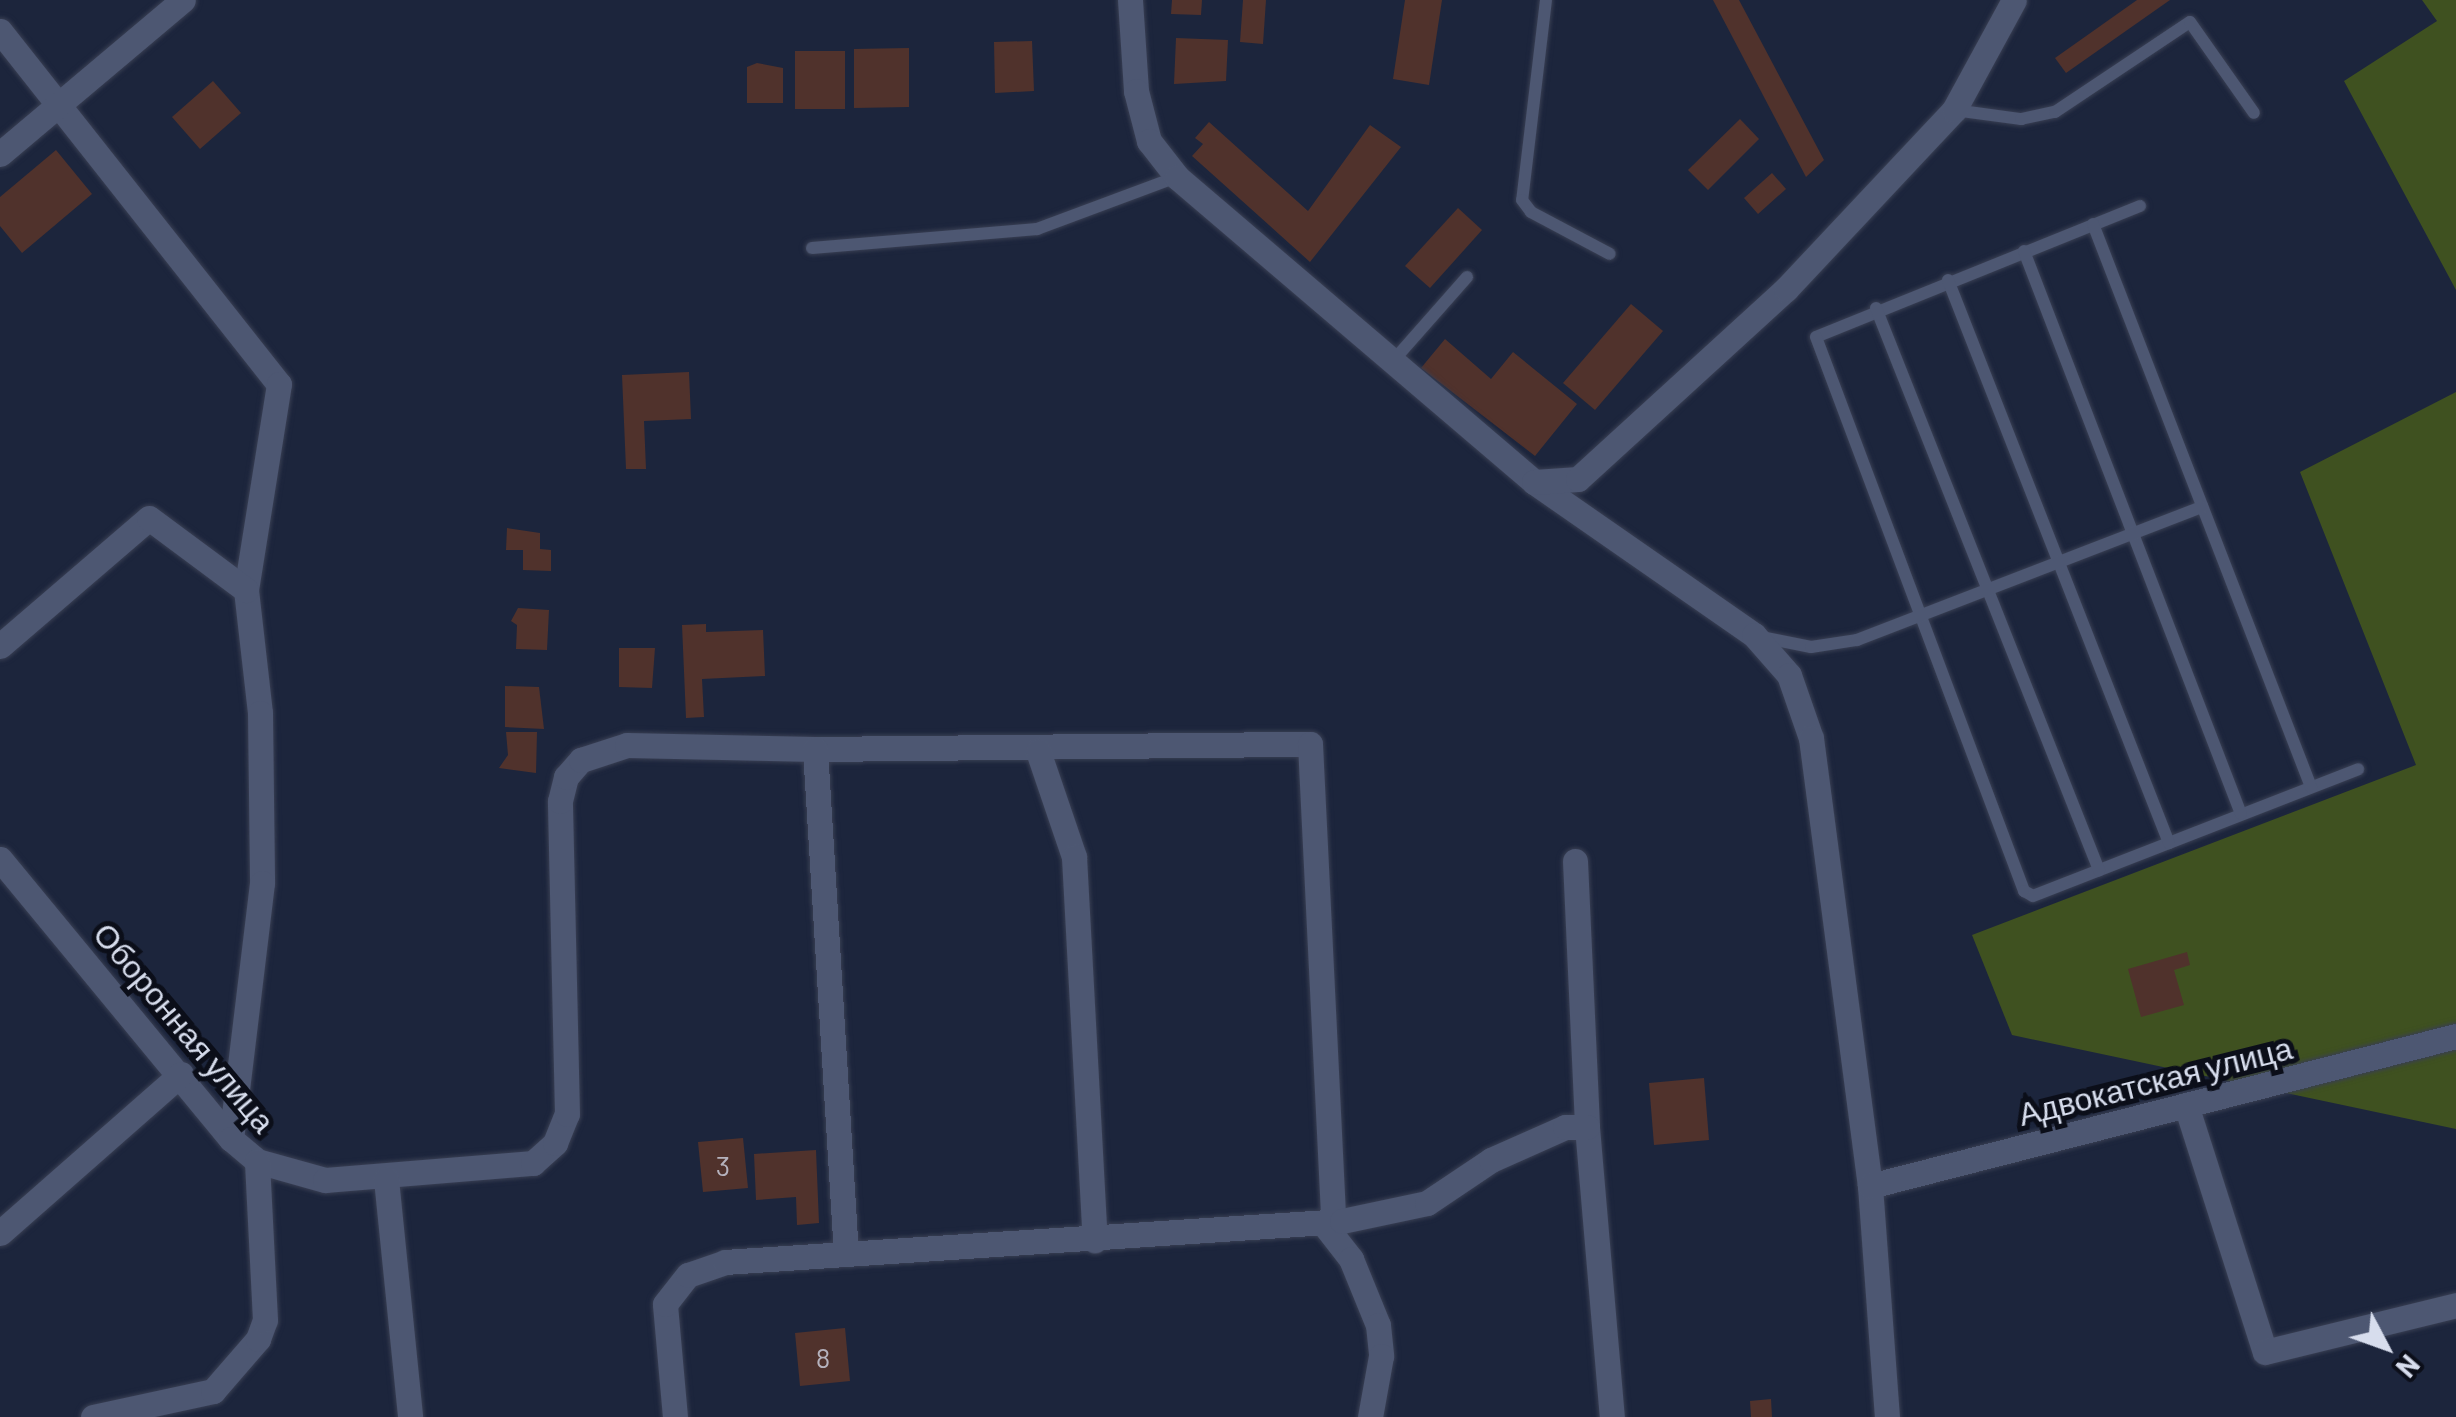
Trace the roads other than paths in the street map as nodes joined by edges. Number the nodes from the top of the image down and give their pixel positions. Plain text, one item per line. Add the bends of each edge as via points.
1 (183, 0) edge
2 (1130, 0) edge
3 (2014, 0) edge
4 (1549, 1) edge
5 (0, 31) edge
6 (54, 107) junction
7 (1954, 110) junction
8 (2254, 113) dead end
9 (0, 154) edge
10 (1177, 177) junction
11 (2140, 206) dead end
12 (2093, 224) junction
13 (812, 248) dead end
14 (2024, 251) junction
15 (1610, 254) dead end
16 (1467, 277) dead end
17 (1948, 280) junction
18 (1876, 308) junction
19 (1393, 362) junction
20 (1534, 482) junction
21 (2202, 507) junction
22 (2133, 533) junction
23 (2059, 562) junction
24 (1988, 589) junction
25 (246, 590) junction
26 (1918, 617) junction
27 (1754, 635) junction
28 (0, 646) edge
29 (815, 750) junction
30 (1038, 751) junction
31 (2358, 768) dead end
32 (2311, 787) junction
33 (2241, 814) junction
34 (2169, 843) junction
35 (1575, 861) dead end
36 (2099, 870) junction
37 (5, 877) edge
38 (2456, 1036) edge
39 (182, 1074) junction
40 (2186, 1105) junction
41 (1587, 1127) junction
42 (230, 1139) junction
43 (257, 1162) junction
44 (386, 1180) junction
45 (1870, 1186) junction
46 (1328, 1223) junction
47 (0, 1233) edge
48 (1095, 1240) junction
49 (846, 1254) junction
50 (2456, 1304) edge
51 (93, 1417) edge
52 (410, 1417) edge
53 (675, 1417) edge
54 (1370, 1417) edge
55 (1612, 1417) edge
56 (1887, 1417) edge

1 - 6 street
2 - 10 street via 1136,90 1149,141
3 - 7 street
4 - 15 lane via 1522,200 1531,212
5 - 6 street
6 - 9 street
6 - 25 street via 279,384
7 - 8 lane via 2021,119 2055,112 2190,22
7 - 20 street via 1786,288 1578,478
10 - 13 lane via 1037,229
10 - 19 street
11 - 12 lane
12 - 14 lane
12 - 21 lane
14 - 17 lane
14 - 22 lane
16 - 19 lane
17 - 18 lane
17 - 23 lane
18 - 24 lane
18 - 26 lane via 1821,330 1816,346
19 - 20 street
20 - 27 street
21 - 22 lane
21 - 32 lane
22 - 23 lane
22 - 33 lane
23 - 24 lane
23 - 34 lane
24 - 26 lane
24 - 36 lane
25 - 28 street via 159,519 149,518
25 - 42 street via 260,713 262,883
26 - 27 lane via 1856,640 1811,647
26 - 36 lane via 2024,891 2034,896
27 - 45 street via 1789,675 1811,738
29 - 30 street, Оборонная улица
29 - 44 street, Оборонная улица via 627,745 581,760 566,777 560,802 567,1114 555,1143 533,1163
29 - 49 street
30 - 46 street, Оборонная улица via 1310,744
30 - 48 street via 1074,857
31 - 32 lane
32 - 33 lane
33 - 34 lane
34 - 36 lane
35 - 41 street
37 - 39 street, Оборонная улица
38 - 40 street, Адвокатская улица
39 - 42 street, Оборонная улица
39 - 47 street
40 - 45 street, Адвокатская улица
40 - 50 street via 2265,1352
41 - 46 street via 1565,1127 1491,1160 1427,1204
41 - 55 street
42 - 43 street, Оборонная улица
43 - 44 street, Оборонная улица via 291,1176
43 - 51 street via 265,1320 258,1339 213,1390
44 - 52 street
45 - 56 street
46 - 48 street
46 - 54 street via 1352,1259 1378,1324
48 - 49 street
49 - 53 street via 725,1262 688,1276 665,1304

